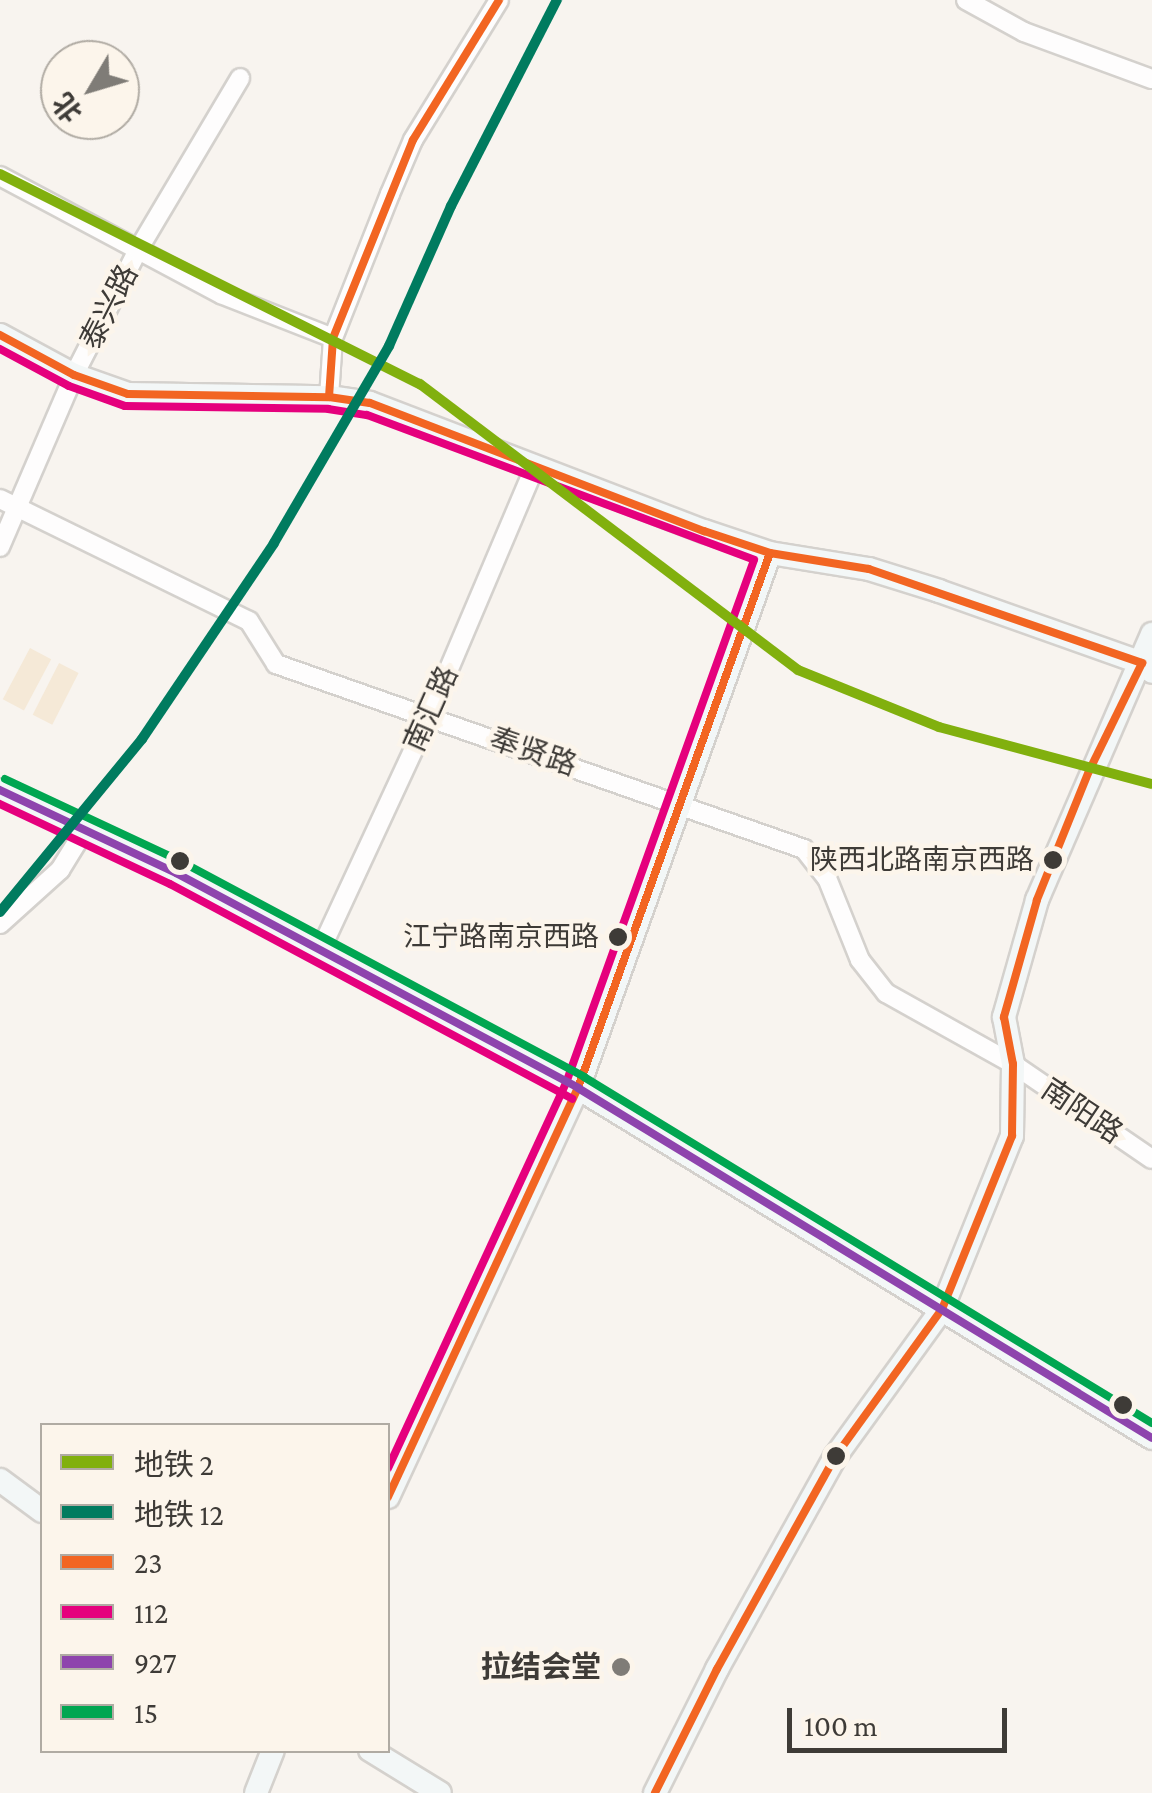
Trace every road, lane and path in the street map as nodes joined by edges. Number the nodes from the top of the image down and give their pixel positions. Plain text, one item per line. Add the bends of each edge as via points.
1 (499, 0) edge
2 (966, 0) edge
3 (240, 78) dead end
4 (1152, 79) edge
5 (0, 176) edge
6 (138, 250) junction
7 (0, 336) edge
8 (333, 338) junction
9 (74, 375) junction
10 (329, 397) junction
11 (535, 466) junction
12 (9, 503) edge
13 (0, 547) edge
14 (770, 553) junction
15 (1152, 634) edge
16 (1147, 667) edge
17 (429, 716) junction
18 (0, 790) edge
19 (680, 803) junction
20 (84, 831) junction
21 (0, 924) edge
22 (321, 950) junction
23 (1013, 1064) junction
24 (578, 1088) junction
25 (1152, 1159) edge
26 (942, 1308) junction
27 (1152, 1438) edge
28 (0, 1480) edge
29 (390, 1493) edge
30 (40, 1510) edge
31 (272, 1753) edge
32 (375, 1753) edge
33 (256, 1793) edge
34 (440, 1793) edge
35 (655, 1793) edge

1 - 8 street via 413,140
2 - 4 street via 1024,32
3 - 6 street, 泰兴路
5 - 6 street
6 - 8 street via 221,294
6 - 9 street, 泰兴路
7 - 9 main road
8 - 10 street
9 - 10 main road via 128,394
9 - 12 street, 泰兴路
10 - 11 main road via 370,403
11 - 14 main road
11 - 17 street, 南汇路
12 - 13 street, 泰兴路
12 - 17 street, 奉贤路 via 249,621 276,664
14 - 16 main road via 868,569
14 - 19 main road
15 - 16 main road
16 - 23 main road via 1089,771 1037,900 1004,1017
17 - 19 street, 奉贤路
17 - 22 street, 南汇路
18 - 20 main road
19 - 23 street, 奉贤路 via 804,850 827,878 860,960 886,993
19 - 24 main road
20 - 21 street via 60,870
20 - 22 main road
22 - 24 main road
23 - 25 street, 南阳路
23 - 26 main road via 1012,1136
24 - 26 main road
24 - 29 main road
26 - 27 main road
26 - 35 main road via 835,1457
28 - 30 main road
31 - 33 main road
32 - 34 main road

